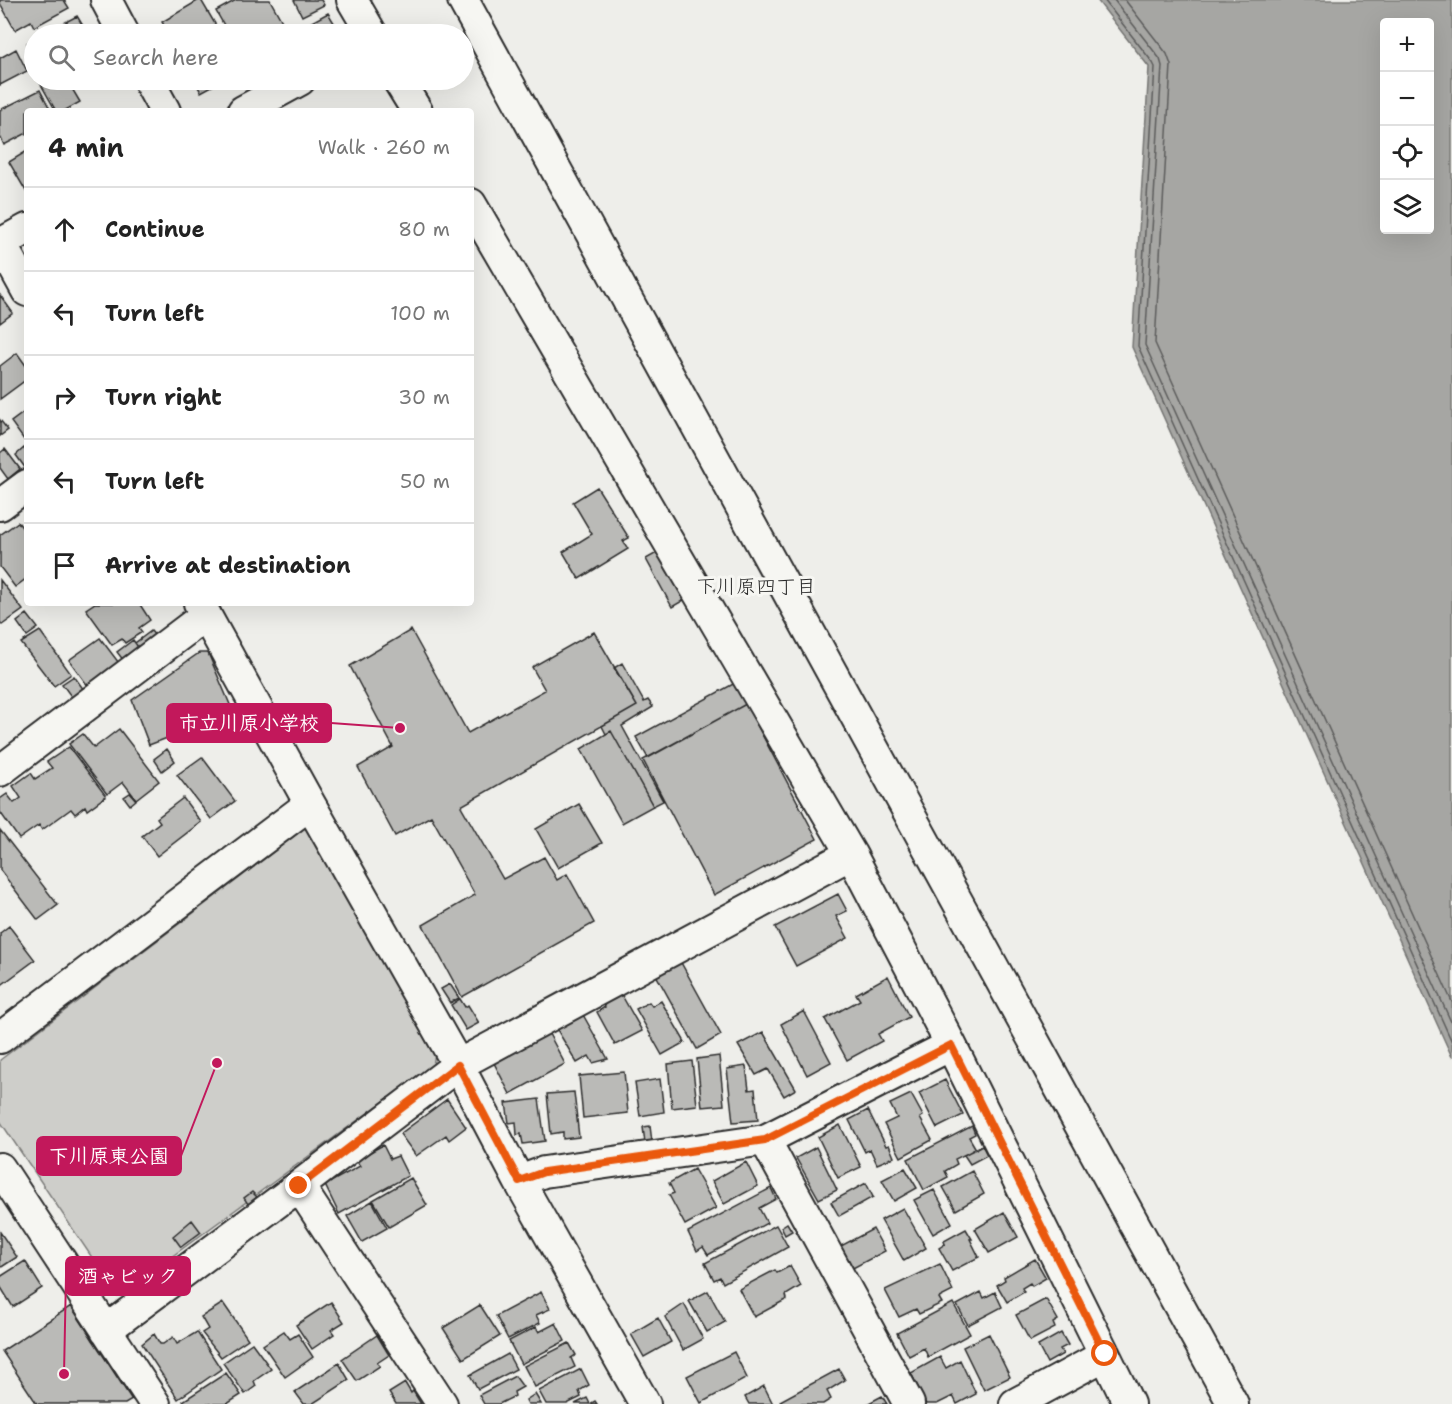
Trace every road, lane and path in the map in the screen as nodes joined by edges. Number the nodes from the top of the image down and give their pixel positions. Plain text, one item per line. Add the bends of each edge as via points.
1 (106, 0) edge
2 (352, 0) edge
3 (463, 0) edge
4 (119, 24) edge
5 (366, 24) edge
6 (153, 90) edge
7 (282, 90) edge
8 (404, 90) edge
9 (163, 108) edge
10 (249, 108) edge
11 (415, 108) edge
12 (474, 209) edge
13 (24, 231) edge
14 (0, 243) edge
15 (24, 286) edge
16 (24, 487) edge
17 (0, 505) edge
18 (203, 609) edge
19 (0, 771) edge
20 (310, 804) junction
21 (851, 854) junction
22 (0, 1038) edge
23 (951, 1045) junction
24 (458, 1065) junction
25 (765, 1140) junction
26 (0, 1168) edge
27 (519, 1181) junction
28 (299, 1186) junction
29 (106, 1330) junction
30 (1105, 1354) junction
31 (155, 1404) edge
32 (442, 1404) edge
33 (645, 1404) edge
34 (909, 1404) edge
35 (1015, 1404) edge
36 (1129, 1404) edge
37 (1233, 1404) edge

1 - 4 street
2 - 5 street
3 - 37 street
6 - 9 street
7 - 10 street
8 - 11 street
12 - 21 street
13 - 14 street
14 - 15 street
16 - 17 street
18 - 19 street
18 - 20 street
20 - 22 street
20 - 24 street
21 - 23 street
21 - 24 street
23 - 25 street
23 - 30 street
24 - 27 street
24 - 28 street
25 - 27 street via 544,1172
25 - 34 street
26 - 29 street
27 - 33 street
28 - 29 street
28 - 32 street
29 - 31 street
30 - 35 street
30 - 36 street

